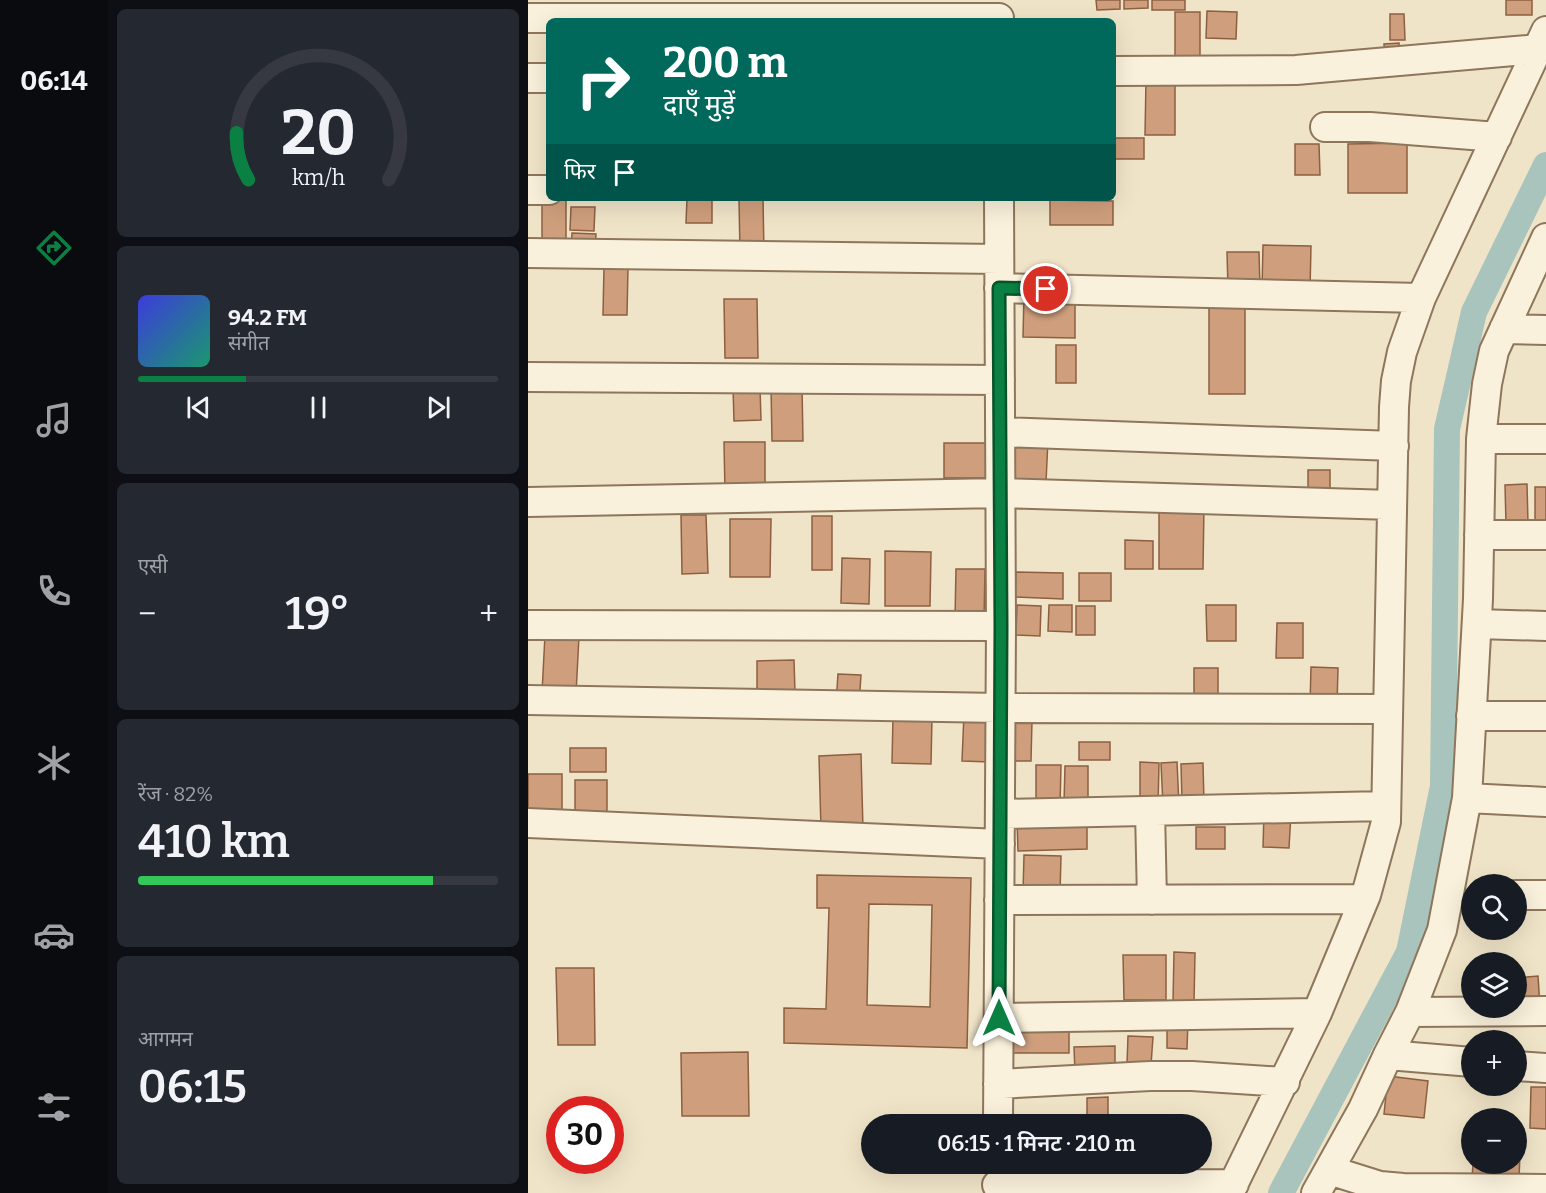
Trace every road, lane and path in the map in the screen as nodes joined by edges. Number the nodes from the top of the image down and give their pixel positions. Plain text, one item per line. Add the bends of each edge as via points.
1 (999, 13) edge
2 (528, 18) edge
3 (1539, 57) edge
4 (1116, 71) edge
5 (528, 78) edge
6 (546, 78) edge
7 (1325, 127) dead end
8 (1497, 137) junction
9 (528, 190) edge
10 (546, 190) edge
11 (999, 201) edge
12 (1545, 242) edge
13 (528, 253) edge
14 (999, 259) junction
15 (999, 288) junction
16 (1421, 297) junction
17 (1504, 329) junction
18 (1546, 330) edge
19 (528, 377) edge
20 (1000, 380) junction
21 (1000, 432) junction
22 (1481, 439) junction
23 (1546, 439) edge
24 (1394, 446) junction
25 (1000, 493) junction
26 (528, 502) edge
27 (1392, 505) junction
28 (1479, 535) junction
29 (1546, 535) edge
30 (1477, 624) junction
31 (528, 625) edge
32 (1001, 626) junction
33 (1546, 627) edge
34 (528, 700) edge
35 (1001, 708) junction
36 (1388, 709) junction
37 (1471, 716) junction
38 (1546, 716) edge
39 (1467, 798) junction
40 (1546, 802) edge
41 (1386, 806) junction
42 (1150, 811) junction
43 (1000, 814) junction
44 (528, 823) edge
45 (1000, 844) junction
46 (1460, 894) edge
47 (1527, 895) edge
48 (1546, 895) edge
49 (1364, 899) junction
50 (999, 900) junction
51 (1152, 900) junction
52 (1410, 1011) junction
53 (1546, 1011) edge
54 (1317, 1013) junction
55 (999, 1018) junction
56 (1388, 1055) junction
57 (1461, 1061) edge
58 (1527, 1066) edge
59 (1546, 1068) edge
60 (1285, 1082) junction
61 (998, 1084) junction
62 (998, 1114) edge
63 (997, 1181) edge
64 (1323, 1181) edge
65 (1232, 1188) edge
66 (1546, 1189) edge

1 - 2 street
3 - 4 street via 1296,70
3 - 8 street
5 - 6 street
7 - 8 street
8 - 16 street
9 - 10 street
11 - 14 street
12 - 17 street
13 - 14 street
14 - 15 street
15 - 16 street
15 - 20 street
16 - 24 street via 1396,381
17 - 18 street
17 - 22 street via 1494,351
19 - 20 street
20 - 21 street
21 - 24 street
21 - 25 street
22 - 23 street
22 - 28 street
24 - 27 street
25 - 26 street
25 - 27 street
25 - 32 street
27 - 36 street
28 - 29 street
28 - 30 street
30 - 33 street
30 - 37 street
31 - 32 street
32 - 35 street
34 - 35 street
35 - 36 street
35 - 43 street
36 - 41 street
37 - 38 street
37 - 39 street
39 - 40 street
39 - 46 street
41 - 42 street
41 - 49 street via 1386,822
42 - 43 street
42 - 51 street
43 - 45 street
44 - 45 street
45 - 50 street
46 - 52 street
47 - 48 street
49 - 51 street
49 - 54 street
50 - 51 street
50 - 55 street
52 - 53 street
52 - 56 street
54 - 55 street
54 - 60 street
55 - 61 street
56 - 57 street
56 - 64 street via 1364,1109
58 - 59 street
60 - 61 street via 1150,1076
60 - 65 street
61 - 62 street
63 - 65 street
64 - 66 street via 1403,1188

